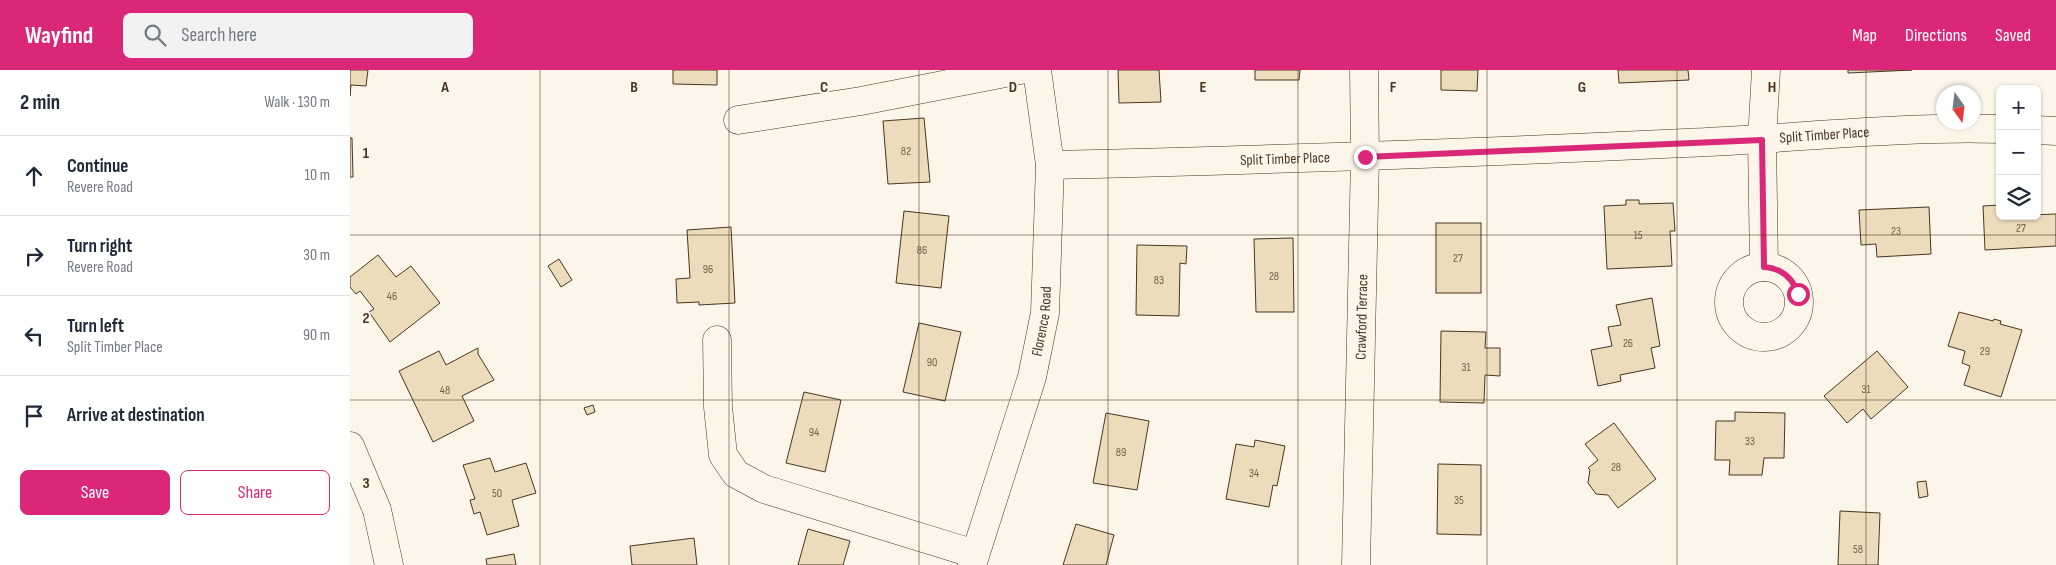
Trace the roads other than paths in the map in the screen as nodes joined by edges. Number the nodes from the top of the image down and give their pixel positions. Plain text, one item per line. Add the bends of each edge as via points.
1 (1020, 70) edge
2 (1037, 70) edge
3 (1364, 70) edge
4 (1766, 70) edge
5 (738, 120) dead end
6 (1996, 129) edge
7 (2041, 130) edge
8 (2056, 130) edge
9 (1762, 140) junction
10 (1365, 157) junction
11 (1050, 165) junction
12 (1764, 267) dead end
13 (717, 340) dead end
14 (350, 446) edge
15 (974, 559) edge
16 (388, 565) edge
17 (1356, 565) edge

1 - 5 street via 861,101
2 - 11 street, Florence Road
3 - 10 street, Crawford Terrace
4 - 9 street
6 - 9 street, Split Timber Place via 1959,128
7 - 8 street
9 - 10 street, Split Timber Place
9 - 12 street
10 - 11 street, Split Timber Place
10 - 17 street, Crawford Terrace
11 - 15 street, Florence Road via 1044,313 1034,368
13 - 15 street via 723,455 736,474 764,489
14 - 16 street via 377,510

